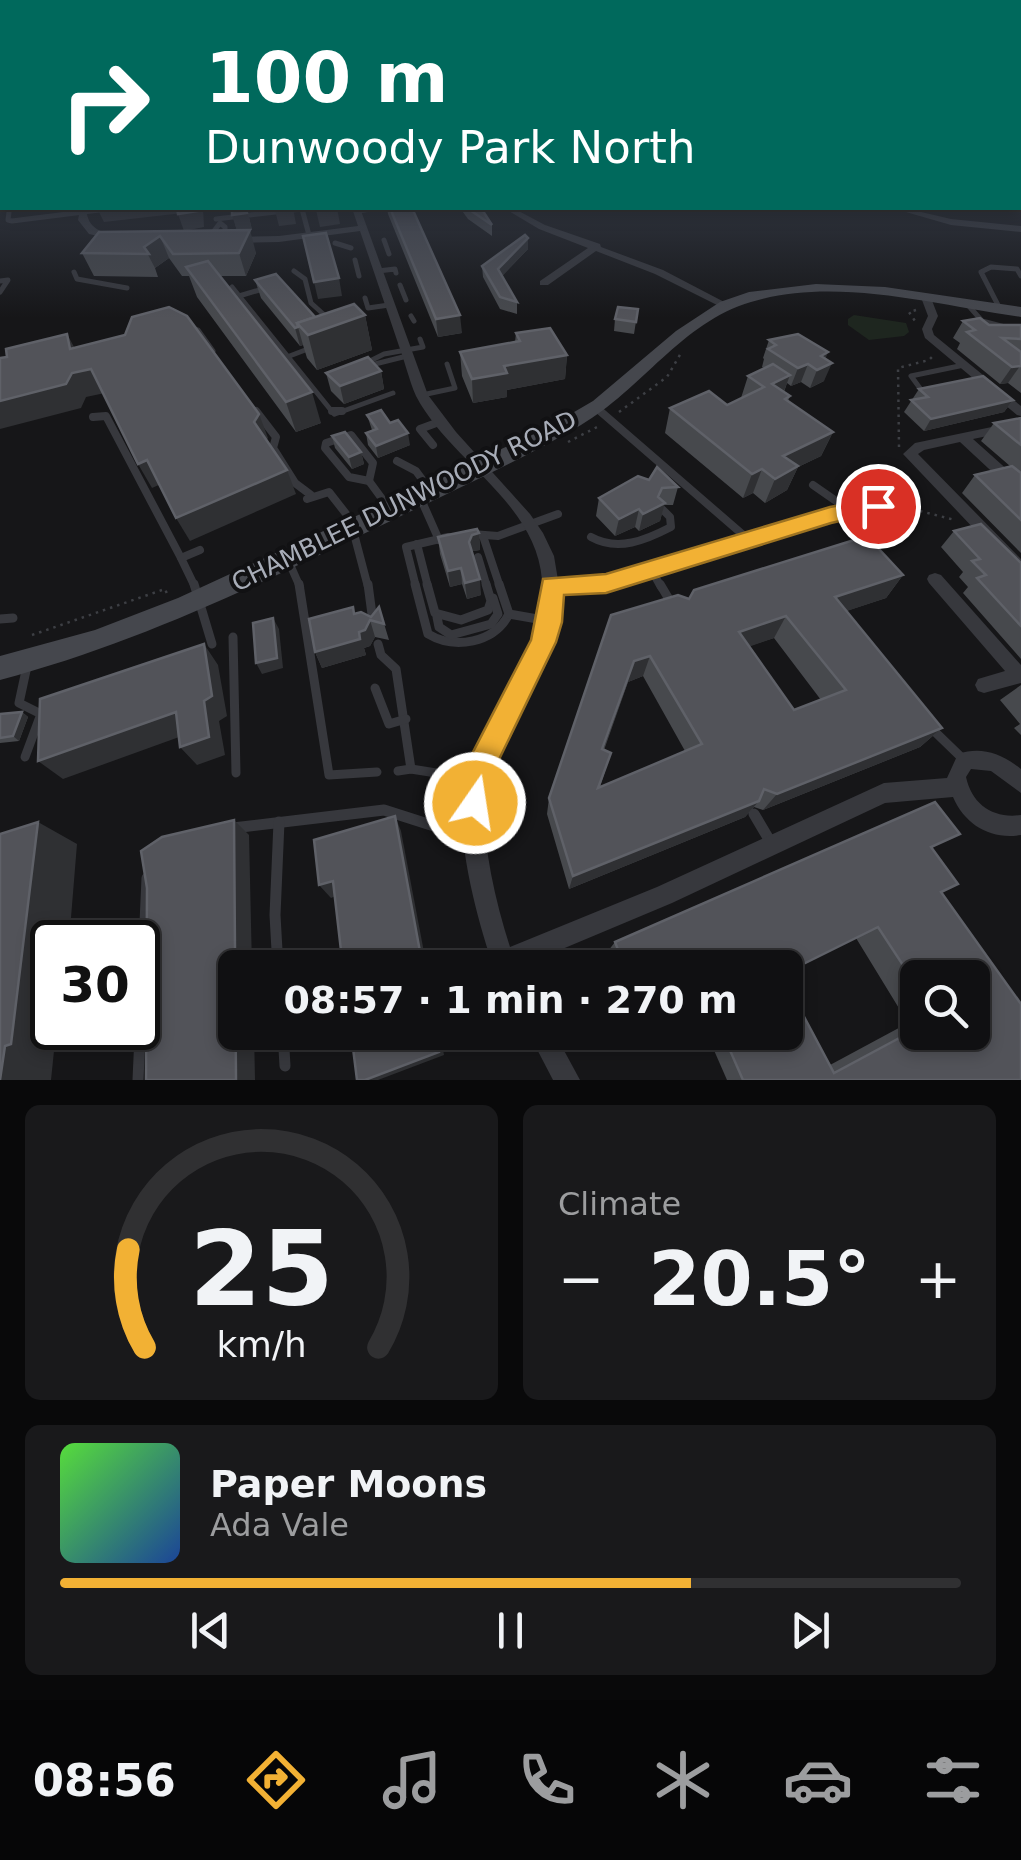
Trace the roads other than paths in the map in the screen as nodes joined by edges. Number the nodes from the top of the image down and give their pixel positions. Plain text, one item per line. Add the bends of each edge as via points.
1 (8, 216) edge
2 (48, 216) edge
3 (84, 216) edge
4 (217, 216) edge
5 (250, 216) edge
6 (304, 216) edge
7 (359, 216) edge
8 (523, 216) edge
9 (924, 216) edge
10 (218, 221) junction
11 (363, 228) junction
12 (1021, 229) edge
13 (309, 236) junction
14 (108, 238) junction
15 (125, 238) edge
16 (384, 240) dead end
17 (213, 243) junction
18 (335, 243) dead end
19 (95, 246) edge
20 (597, 246) junction
21 (351, 248) dead end
22 (389, 254) dead end
23 (354, 260) dead end
24 (395, 269) dead end
25 (294, 270) dead end
26 (378, 271) junction
27 (74, 272) dead end
28 (359, 276) dead end
29 (1021, 276) edge
30 (0, 281) edge
31 (544, 283) dead end
32 (400, 285) dead end
33 (232, 287) edge
34 (271, 287) edge
35 (126, 288) dead end
36 (0, 292) edge
37 (407, 295) dead end
38 (239, 296) junction
39 (365, 298) dead end
40 (389, 304) junction
41 (929, 305) junction
42 (968, 305) junction
43 (725, 306) junction
44 (1000, 309) junction
45 (1021, 312) edge
46 (334, 324) edge
47 (185, 325) edge
48 (1021, 332) edge
49 (420, 339) dead end
50 (324, 344) edge
51 (406, 353) junction
52 (287, 356) junction
53 (218, 358) edge
54 (447, 364) dead end
55 (964, 365) junction
56 (328, 378) edge
57 (981, 379) junction
58 (961, 383) edge
59 (310, 385) junction
60 (942, 387) edge
61 (916, 392) joint
62 (393, 393) dead end
63 (422, 396) junction
64 (249, 403) edge
65 (1021, 412) edge
66 (603, 414) junction
67 (93, 417) dead end
68 (439, 422) junction
69 (1021, 425) edge
70 (963, 437) junction
71 (433, 445) dead end
72 (397, 461) dead end
73 (479, 469) junction
74 (368, 480) junction
75 (813, 485) dead end
76 (1021, 490) edge
77 (426, 494) junction
78 (908, 508) road end
79 (663, 510) edge
80 (848, 510) junction
81 (391, 511) junction
82 (558, 514) dead end
83 (531, 526) junction
84 (355, 528) junction
85 (591, 537) dead end
86 (440, 540) junction
87 (480, 540) junction
88 (749, 540) junction
89 (417, 544) junction
90 (200, 550) dead end
91 (478, 557) edge
92 (181, 558) junction
93 (288, 560) junction
94 (1021, 570) edge
95 (652, 571) junction
96 (935, 579) dead end
97 (552, 586) junction
98 (201, 598) junction
99 (509, 614) junction
100 (678, 614) edge
101 (13, 618) dead end
102 (0, 619) edge
103 (550, 622) junction
104 (374, 626) edge
105 (233, 637) dead end
106 (212, 644) dead end
107 (378, 644) dead end
108 (30, 648) junction
109 (0, 668) edge
110 (1020, 675) edge
111 (984, 685) dead end
112 (375, 688) dead end
113 (406, 718) junction
114 (923, 720) edge
115 (25, 756) dead end
116 (965, 762) junction
117 (411, 769) junction
118 (398, 771) dead end
119 (377, 772) dead end
120 (236, 773) dead end
121 (474, 779) junction
122 (1021, 783) edge
123 (957, 786) junction
124 (754, 814) edge
125 (279, 822) junction
126 (1021, 826) edge
127 (475, 827) junction
128 (222, 829) edge
129 (772, 845) junction
130 (147, 867) edge
131 (277, 950) edge
132 (500, 950) edge
133 (537, 950) edge
134 (284, 1050) edge
135 (550, 1050) edge
136 (285, 1066) dead end
137 (138, 1080) edge
138 (567, 1080) edge

1 - 2 lane
3 - 14 street via 86,226
4 - 10 lane
5 - 10 lane
6 - 13 lane
7 - 11 street
8 - 20 street
9 - 12 street
10 - 17 lane
10 - 17 lane via 225,226
11 - 13 street
11 - 26 street
13 - 17 street via 287,243
14 - 15 street
14 - 19 lane
16 - 22 lane
18 - 21 lane
20 - 31 street
20 - 43 street
23 - 28 lane
24 - 26 lane
25 - 46 lane via 312,303
26 - 40 street
27 - 35 lane via 77,279
29 - 44 lane via 1017,269 980,272
30 - 36 lane via 8,280
32 - 37 lane
33 - 38 lane
34 - 38 lane
38 - 52 lane
39 - 40 lane via 370,312
40 - 51 street
41 - 42 street, CHAMBLEE DUNWOODY ROAD
41 - 43 street, CHAMBLEE DUNWOODY ROAD via 808,289
41 - 55 street via 929,336
42 - 44 street, CHAMBLEE DUNWOODY ROAD
42 - 48 lane via 982,321
43 - 66 street, CHAMBLEE DUNWOODY ROAD via 695,324
44 - 45 street, CHAMBLEE DUNWOODY ROAD
47 - 53 lane via 198,330
49 - 51 lane via 423,347
50 - 52 lane
51 - 51 lane via 367,360 362,366
51 - 63 street
52 - 59 lane
54 - 63 lane via 455,388
55 - 57 street
55 - 61 lane via 911,376
56 - 59 lane
57 - 58 street
57 - 65 street
59 - 62 lane via 334,414
60 - 61 street
63 - 68 street
64 - 84 lane via 276,438 273,448 295,483 309,497 329,492
66 - 73 street, CHAMBLEE DUNWOODY ROAD
66 - 88 lane
67 - 92 lane via 106,416
68 - 71 lane via 420,430
68 - 73 street
69 - 70 street
70 - 76 street
70 - 94 street via 910,454
72 - 77 lane via 416,471
73 - 77 street, CHAMBLEE DUNWOODY ROAD
73 - 83 street
74 - 74 lane via 373,463 351,435 326,443 349,478
74 - 81 lane
75 - 80 lane
77 - 81 street, CHAMBLEE DUNWOODY ROAD
77 - 86 lane
78 - 80 street via 876,498
79 - 85 lane via 671,527 658,534 618,546
80 - 88 street
81 - 84 street, CHAMBLEE DUNWOODY ROAD
82 - 83 lane
83 - 87 lane
83 - 97 street
84 - 93 street, CHAMBLEE DUNWOODY ROAD
84 - 104 lane via 369,565
86 - 87 lane
86 - 89 lane
87 - 99 lane
88 - 95 street
89 - 91 lane via 440,626 451,634 491,624 498,614
89 - 99 lane via 406,547 435,640 451,644 493,633
90 - 92 lane
92 - 98 lane
93 - 98 street, CHAMBLEE DUNWOODY ROAD
93 - 119 lane via 300,587 329,774
95 - 97 street via 606,584
95 - 100 lane
96 - 110 street
97 - 103 street
98 - 106 lane
98 - 108 street, CHAMBLEE DUNWOODY ROAD via 60,654
99 - 103 lane
101 - 102 lane
103 - 121 street
105 - 120 lane
107 - 113 lane via 396,670
108 - 109 street, CHAMBLEE DUNWOODY ROAD
108 - 115 lane via 19,702 41,714
110 - 111 street
112 - 113 lane via 389,724
113 - 117 lane
114 - 116 lane
116 - 122 street via 998,764
116 - 123 street
117 - 118 lane
117 - 121 lane
121 - 127 street
123 - 126 street via 982,819
123 - 129 street via 884,794
124 - 129 lane
125 - 127 lane via 384,810 434,826
125 - 128 lane
125 - 131 lane
127 - 132 street
129 - 133 street
130 - 137 lane
134 - 136 lane
135 - 138 street

